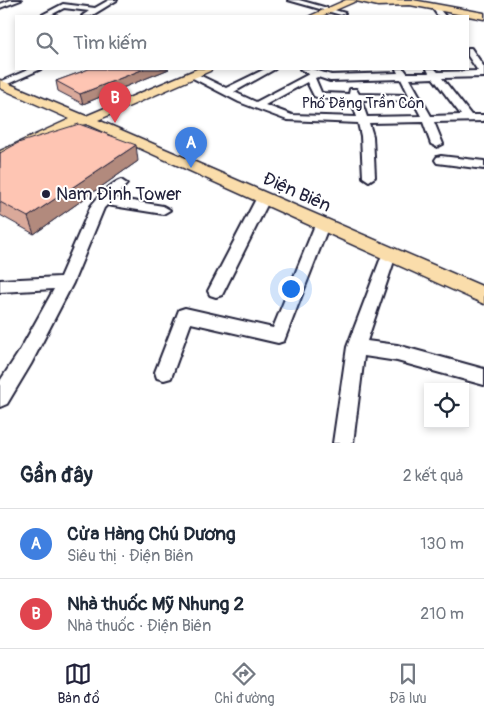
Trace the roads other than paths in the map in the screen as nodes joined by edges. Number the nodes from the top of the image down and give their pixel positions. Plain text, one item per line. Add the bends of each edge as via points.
1 (18, 0) edge
2 (114, 0) edge
3 (291, 0) edge
4 (353, 0) edge
5 (412, 0) edge
6 (364, 1) edge
7 (400, 1) edge
8 (431, 5) junction
9 (0, 6) edge
10 (96, 10) junction
11 (334, 13) edge
12 (46, 15) edge
13 (88, 15) edge
14 (321, 15) edge
15 (441, 15) edge
16 (484, 16) edge
17 (469, 52) edge
18 (34, 70) edge
19 (269, 70) edge
20 (190, 72) edge
21 (377, 72) edge
22 (401, 72) edge
23 (433, 72) edge
24 (310, 73) edge
25 (347, 73) edge
26 (484, 74) edge
27 (2, 81) edge
28 (227, 92) junction
29 (355, 97) junction
30 (415, 98) junction
31 (257, 105) junction
32 (427, 118) junction
33 (468, 118) junction
34 (484, 118) edge
35 (84, 119) junction
36 (364, 120) junction
37 (437, 144) dead end
38 (0, 156) edge
39 (441, 160) dead end
40 (484, 165) edge
41 (369, 177) dead end
42 (120, 184) dead end
43 (263, 199) junction
44 (102, 200) junction
45 (163, 210) dead end
46 (322, 225) junction
47 (389, 255) junction
48 (65, 283) junction
49 (0, 286) edge
50 (216, 291) dead end
51 (484, 296) edge
52 (356, 347) junction
53 (164, 372) dead end
54 (484, 377) edge
55 (0, 398) edge
56 (343, 443) edge

1 - 9 street
2 - 10 street
3 - 11 street
4 - 11 main road
5 - 8 main road
6 - 7 main road
6 - 11 main road
7 - 8 main road
8 - 15 street
8 - 16 main road
10 - 12 street via 63,6
10 - 13 street
11 - 14 main road
17 - 26 street
18 - 27 street
19 - 28 street
20 - 28 street, Phố Đặng Trần Côn
20 - 35 main road
21 - 22 street
21 - 25 street
22 - 23 street
22 - 30 street
23 - 26 street
23 - 33 street
24 - 25 street via 330,78
24 - 29 street via 317,94
24 - 31 street
25 - 29 street
27 - 35 main road, Điện Biên
28 - 31 street, Phố Đặng Trần Côn
29 - 30 street
29 - 36 street
30 - 32 street
31 - 36 street, Phố Đặng Trần Côn via 291,118
32 - 33 street, Phố Đặng Trần Côn
32 - 36 street, Phố Đặng Trần Côn
32 - 37 street
33 - 34 street, Phố Đặng Trần Côn
35 - 38 main road
35 - 43 main road, Điện Biên
36 - 41 street
39 - 40 street
42 - 44 street
43 - 46 main road, Điện Biên
43 - 50 street
44 - 45 street
44 - 48 street
46 - 47 main road, Điện Biên
46 - 53 street via 278,336 185,315
47 - 51 main road, Điện Biên
47 - 52 street
48 - 49 street
48 - 55 street
52 - 54 street via 397,353
52 - 56 street

